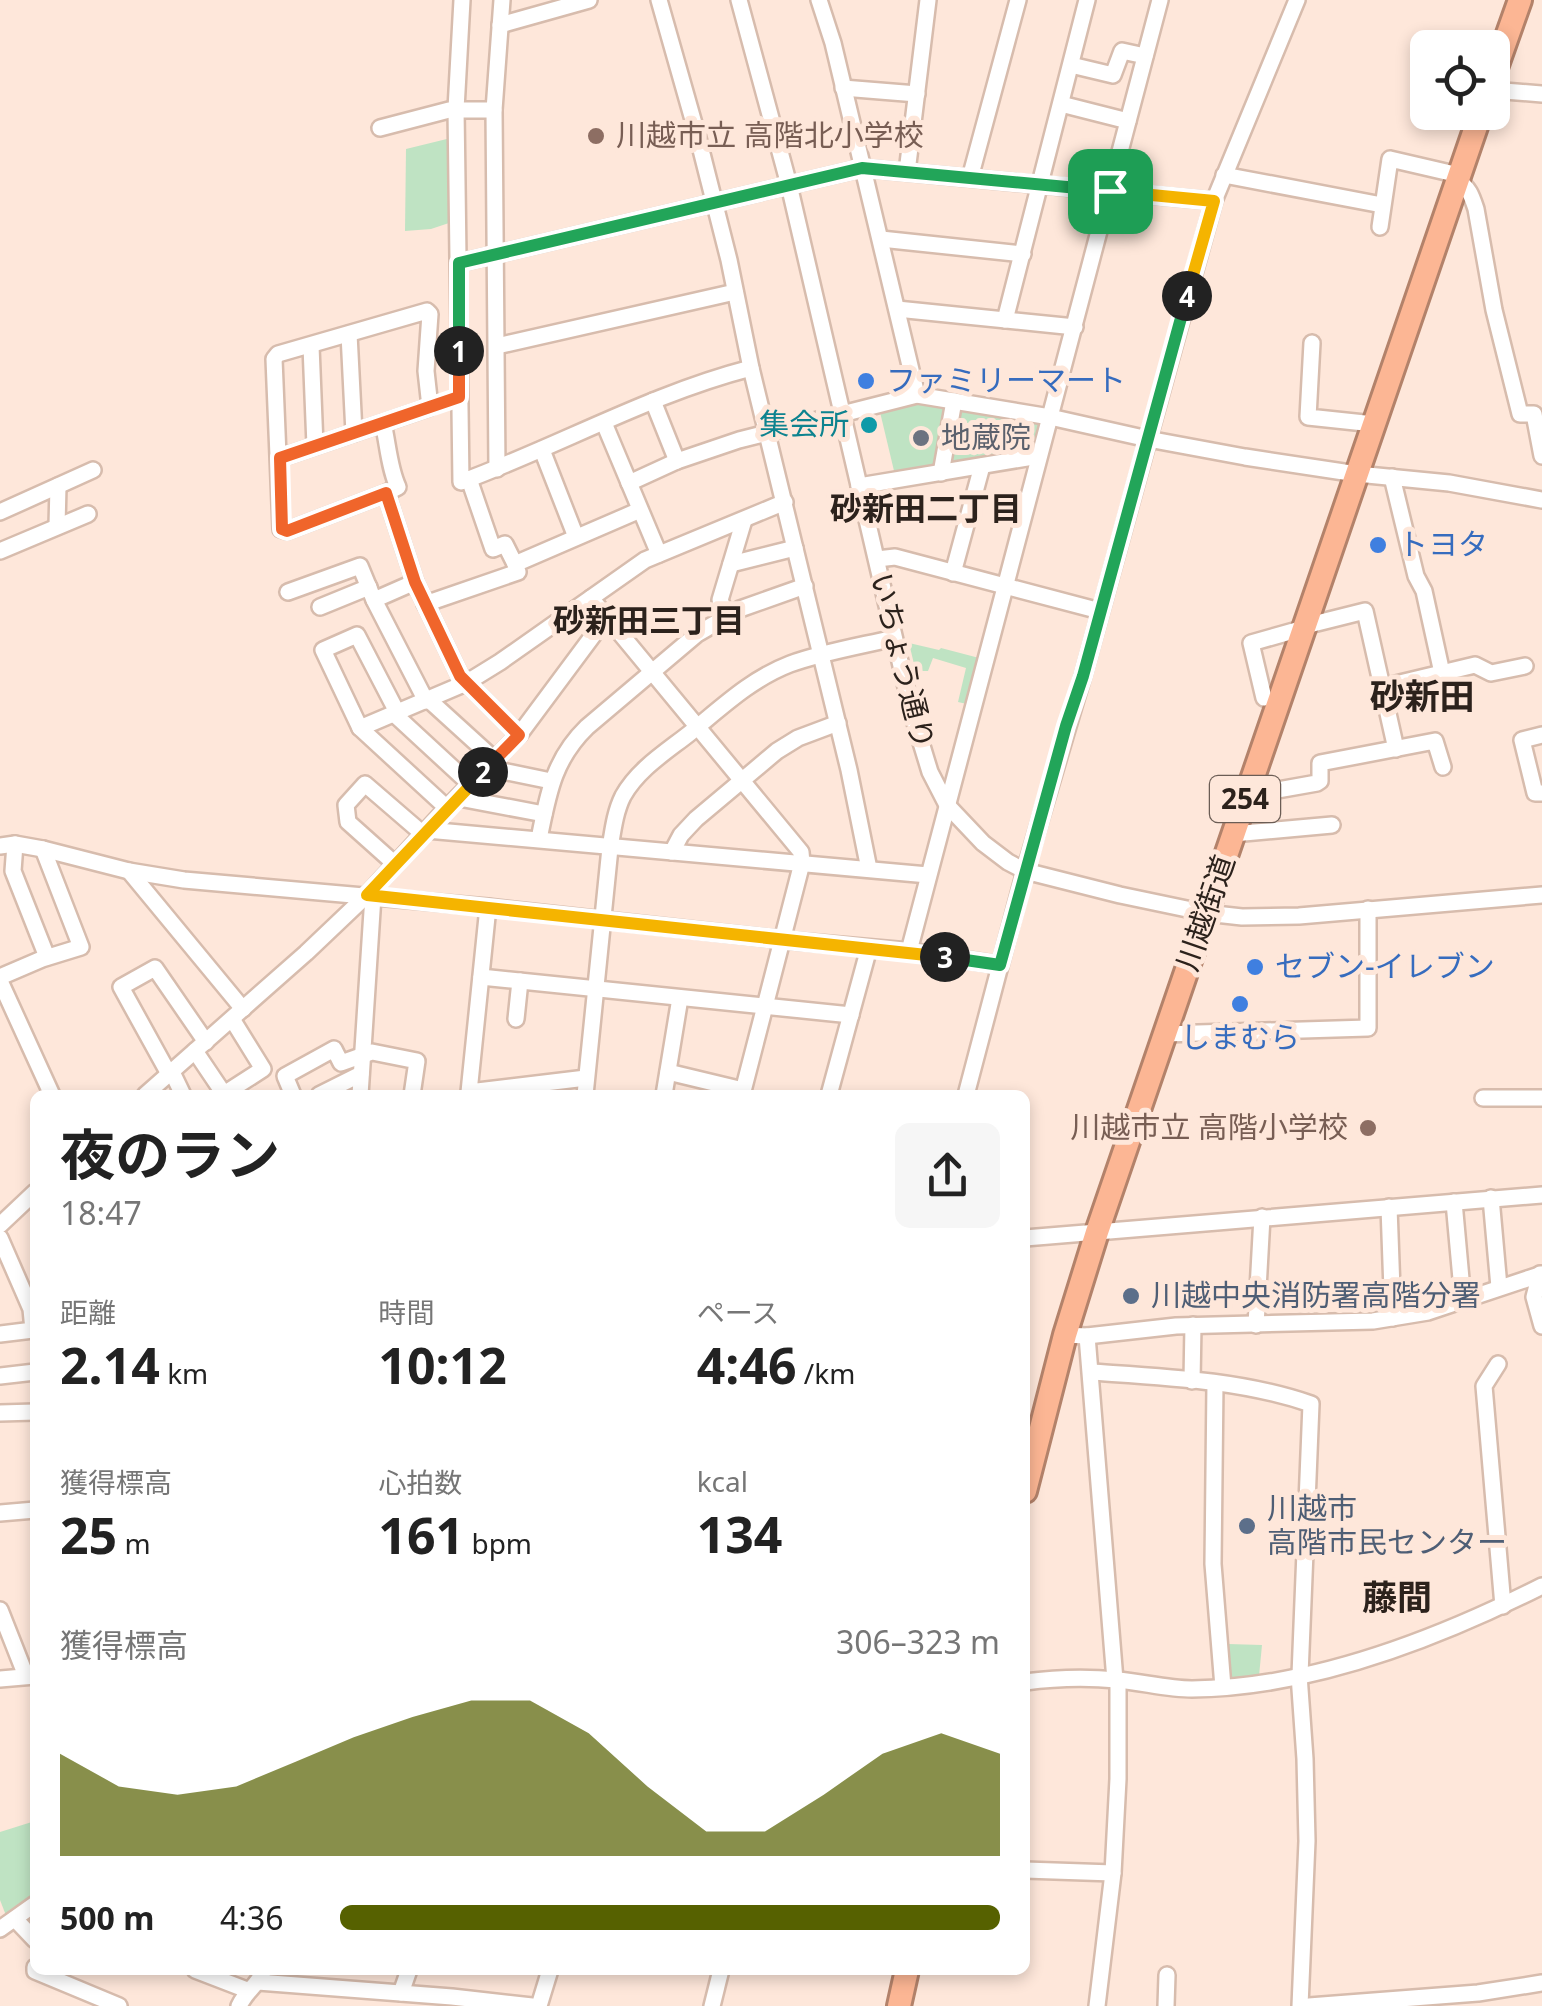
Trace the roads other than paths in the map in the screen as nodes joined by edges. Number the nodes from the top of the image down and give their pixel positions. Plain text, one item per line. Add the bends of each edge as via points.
1 (462, 0) edge
2 (502, 0) edge
3 (588, 0) edge
4 (659, 0) edge
5 (739, 0) edge
6 (819, 0) edge
7 (928, 0) edge
8 (1018, 0) edge
9 (1087, 0) edge
10 (1160, 0) edge
11 (1297, 0) edge
12 (1520, 0) edge
13 (500, 24) junction
14 (1509, 30) edge
15 (1145, 56) junction
16 (1071, 65) junction
17 (844, 88) junction
18 (1510, 91) edge
19 (917, 94) junction
20 (1542, 94) edge
21 (1061, 104) junction
22 (456, 109) junction
23 (494, 110) junction
24 (1128, 121) junction
25 (380, 128) dead end
26 (1475, 130) edge
27 (862, 168) junction
28 (907, 172) junction
29 (1224, 176) junction
30 (970, 178) junction
31 (1458, 178) junction
32 (1041, 185) junction
33 (789, 186) junction
34 (1110, 191) junction
35 (1214, 201) junction
36 (714, 203) junction
37 (1382, 205) junction
38 (1380, 227) dead end
39 (880, 239) junction
40 (496, 254) junction
41 (1023, 254) junction
42 (459, 263) junction
43 (736, 292) junction
44 (897, 309) junction
45 (1005, 320) junction
46 (1075, 327) junction
47 (349, 334) junction
48 (1312, 343) dead end
49 (311, 346) junction
50 (497, 346) junction
51 (752, 368) junction
52 (917, 396) junction
53 (459, 397) junction
54 (653, 401) junction
55 (954, 401) junction
56 (430, 407) junction
57 (1538, 414) edge
58 (843, 415) junction
59 (1050, 417) junction
60 (384, 423) junction
61 (604, 423) junction
62 (1374, 424) junction
63 (354, 433) junction
64 (768, 433) junction
65 (1148, 439) junction
66 (315, 446) junction
67 (542, 450) junction
68 (1040, 456) junction
69 (1542, 456) edge
70 (280, 458) junction
71 (677, 461) junction
72 (982, 466) junction
73 (497, 469) junction
74 (93, 470) dead end
75 (941, 473) junction
76 (1358, 474) junction
77 (1392, 477) junction
78 (469, 479) junction
79 (629, 483) junction
80 (58, 486) junction
81 (859, 486) junction
82 (386, 493) junction
83 (1542, 500) edge
84 (784, 502) junction
85 (640, 510) junction
86 (0, 512) edge
87 (88, 514) dead end
88 (744, 520) junction
89 (56, 526) junction
90 (576, 537) junction
91 (796, 548) junction
92 (0, 550) edge
93 (659, 554) junction
94 (877, 559) junction
95 (516, 564) junction
96 (731, 564) junction
97 (953, 573) junction
98 (415, 582) junction
99 (805, 586) junction
100 (1005, 587) junction
101 (288, 592) dead end
102 (371, 594) junction
103 (591, 598) junction
104 (425, 604) junction
105 (320, 607) dead end
106 (1100, 611) junction
107 (727, 616) junction
108 (606, 618) junction
109 (1304, 627) junction
110 (894, 638) junction
111 (820, 655) junction
112 (1526, 666) dead end
113 (652, 672) junction
114 (1442, 674) junction
115 (466, 683) junction
116 (1384, 688) junction
117 (1264, 698) dead end
118 (428, 700) junction
119 (396, 712) junction
120 (838, 723) junction
121 (698, 726) junction
122 (360, 728) junction
123 (519, 735) junction
124 (1542, 735) edge
125 (1396, 748) junction
126 (492, 764) junction
127 (1442, 767) dead end
128 (742, 780) junction
129 (551, 781) junction
130 (471, 784) junction
131 (1248, 790) junction
132 (1542, 793) edge
133 (453, 803) junction
134 (947, 805) junction
135 (544, 814) junction
136 (1332, 826) dead end
137 (425, 832) junction
138 (1232, 834) junction
139 (539, 839) junction
140 (8, 845) edge
141 (610, 848) junction
142 (44, 849) junction
143 (672, 852) junction
144 (802, 862) junction
145 (396, 864) junction
146 (869, 868) junction
147 (130, 871) junction
148 (1025, 871) junction
149 (928, 874) junction
150 (370, 895) junction
151 (1542, 895) edge
152 (488, 906) junction
153 (1368, 910) junction
154 (1206, 913) junction
155 (602, 919) junction
156 (782, 940) junction
157 (869, 948) junction
158 (909, 951) junction
159 (47, 957) junction
160 (1000, 965) junction
161 (481, 977) junction
162 (0, 979) edge
163 (520, 981) junction
164 (596, 989) junction
165 (680, 998) junction
166 (766, 1006) junction
167 (5, 1009) edge
168 (238, 1014) junction
169 (852, 1015) junction
170 (516, 1019) dead end
171 (1164, 1034) junction
172 (201, 1047) junction
173 (362, 1055) junction
174 (668, 1072) junction
175 (170, 1073) junction
176 (361, 1074) junction
177 (586, 1078) junction
178 (49, 1090) edge
179 (151, 1090) edge
180 (180, 1090) edge
181 (222, 1090) edge
182 (230, 1090) edge
183 (291, 1090) edge
184 (330, 1090) edge
185 (360, 1090) edge
186 (413, 1090) edge
187 (469, 1090) edge
188 (486, 1090) edge
189 (585, 1090) edge
190 (665, 1090) edge
191 (736, 1090) edge
192 (744, 1090) edge
193 (831, 1090) edge
194 (967, 1090) edge
195 (1483, 1098) dead end
196 (1542, 1098) edge
197 (1542, 1195) edge
198 (30, 1197) edge
199 (1492, 1198) junction
200 (1454, 1202) junction
201 (1389, 1207) junction
202 (1262, 1217) junction
203 (0, 1224) edge
204 (1097, 1232) junction
205 (0, 1238) edge
206 (1030, 1238) edge
207 (1541, 1274) edge
208 (1498, 1287) junction
209 (1463, 1301) junction
210 (30, 1306) edge
211 (1393, 1318) junction
212 (1256, 1324) junction
213 (1194, 1326) junction
214 (1542, 1326) edge
215 (30, 1330) edge
216 (0, 1334) edge
217 (1076, 1336) junction
218 (1498, 1364) dead end
219 (1091, 1372) junction
220 (30, 1373) edge
221 (0, 1376) edge
222 (1192, 1380) junction
223 (1215, 1383) junction
224 (0, 1412) edge
225 (30, 1412) edge
226 (1030, 1476) edge
227 (30, 1510) edge
228 (0, 1513) edge
229 (1542, 1586) edge
230 (1502, 1606) junction
231 (0, 1610) edge
232 (1299, 1675) junction
233 (30, 1676) edge
234 (0, 1679) edge
235 (1116, 1680) junction
236 (1030, 1681) edge
237 (1223, 1687) junction
238 (1030, 1870) edge
239 (1113, 1874) junction
240 (30, 1908) edge
241 (14, 1919) junction
242 (0, 1929) edge
243 (30, 1935) edge
244 (45, 1975) edge
245 (223, 1975) edge
246 (407, 1975) edge
247 (548, 1975) edge
248 (720, 1975) edge
249 (906, 1975) edge
250 (1167, 1975) dead end
251 (256, 1981) edge
252 (1542, 1984) edge
253 (304, 1987) junction
254 (332, 1989) junction
255 (401, 1993) junction
256 (1479, 1999) edge
257 (474, 2003) edge
258 (1340, 2005) edge
259 (119, 2006) edge
260 (239, 2006) edge
261 (300, 2006) edge
262 (333, 2006) edge
263 (535, 2006) edge
264 (712, 2006) edge
265 (899, 2006) edge
266 (1096, 2006) edge
267 (1166, 2006) edge
268 (1300, 2006) edge
269 (1309, 2006) edge

1 - 22 street
2 - 13 street
3 - 13 street
4 - 36 street
5 - 33 street, いちょう通り
6 - 17 street
7 - 19 street
8 - 30 street
9 - 16 street
10 - 15 street
11 - 29 street
12 - 14 highway
13 - 23 street
15 - 16 street via 1122,51 1114,75
15 - 24 street
16 - 21 street
17 - 19 street
17 - 27 street
18 - 20 street
19 - 28 street
21 - 24 street
21 - 32 street
22 - 23 street
22 - 25 street
22 - 42 street
23 - 40 street
24 - 34 street
26 - 31 highway, 川越街道 / 254
27 - 28 street
27 - 33 street
27 - 39 street
28 - 30 street
29 - 35 street
29 - 37 street
30 - 32 street
31 - 37 street via 1390,159
31 - 57 street via 1476,209 1520,414
31 - 62 highway, 川越街道 / 254
32 - 34 street
32 - 41 street
33 - 36 street
33 - 58 street, いちょう通り
34 - 35 street
34 - 46 street
35 - 65 street
36 - 40 street
36 - 43 street
37 - 38 street
39 - 41 street
39 - 44 street
40 - 42 street
40 - 50 street
41 - 45 street
42 - 53 street
43 - 50 street
43 - 51 street
44 - 45 street
44 - 52 street
45 - 46 street
46 - 59 street
47 - 49 street
47 - 56 street via 427,311
47 - 63 street
48 - 62 street via 1308,417
49 - 66 street
49 - 70 street via 274,359
50 - 73 street
51 - 54 street
51 - 64 street
52 - 55 street
52 - 58 street
53 - 56 street
53 - 78 street via 461,482
54 - 61 street
54 - 71 street
55 - 59 street
55 - 75 street
56 - 60 street
57 - 69 street
58 - 64 street
58 - 81 street, いちょう通り
59 - 65 street
59 - 68 street
60 - 63 street
60 - 82 street via 398,487
61 - 67 street
61 - 79 street
62 - 76 highway, 川越街道 / 254
63 - 66 street
64 - 71 street
64 - 84 street
65 - 76 street
65 - 106 street
66 - 70 street
67 - 73 street
67 - 90 street
68 - 72 street
68 - 100 street
70 - 82 street via 287,531
71 - 79 street
72 - 75 street
72 - 97 street
73 - 78 street
74 - 80 street
75 - 81 street
76 - 77 street
76 - 109 highway, 川越街道 / 254
77 - 83 street
77 - 114 street
78 - 95 street via 493,549 506,544
79 - 85 street
80 - 86 street
80 - 89 street
81 - 94 street, いちょう通り
82 - 98 street
84 - 88 street
84 - 91 street
85 - 90 street
85 - 93 street
87 - 89 street
88 - 93 street
88 - 96 street
89 - 92 street
90 - 95 street
91 - 96 street
91 - 99 street
93 - 103 street
94 - 97 street via 895,556
94 - 110 street, いちょう通り
95 - 104 street via 518,572
96 - 107 street via 720,600
97 - 100 street
98 - 102 street
98 - 104 street
99 - 107 street
99 - 111 street
100 - 106 street
100 - 134 street
101 - 102 street via 360,566
102 - 105 street
102 - 118 street
103 - 108 street
103 - 115 street
104 - 115 street
106 - 148 street
107 - 113 street
108 - 113 street
108 - 123 street
109 - 116 street via 1364,609
109 - 117 street via 1251,644
109 - 131 highway, 川越街道 / 254
110 - 111 street
110 - 134 street, いちょう通り via 923,752
111 - 120 street
111 - 121 street via 765,676
112 - 114 street
113 - 121 street
113 - 129 street via 582,733
114 - 116 street
115 - 118 street
115 - 123 street
116 - 125 street
118 - 119 street
118 - 126 street
119 - 122 street
119 - 122 street via 358,635 323,650
119 - 130 street
120 - 128 street via 788,743
120 - 146 street
121 - 128 street
121 - 141 street via 625,793
122 - 133 street
123 - 126 street
124 - 132 street via 1522,740 1535,794
125 - 127 street via 1435,741
125 - 131 street via 1320,763 1317,783
126 - 129 street
126 - 130 street
128 - 143 street via 680,835
128 - 144 street via 797,846
129 - 135 street
130 - 133 street
131 - 138 highway, 川越街道 / 254
133 - 135 street
133 - 137 street
134 - 148 street, いちょう通り via 983,843
134 - 149 street
135 - 139 street
136 - 138 street
137 - 139 street
137 - 145 street
137 - 145 street via 365,784 346,805 348,822
138 - 154 highway, 川越街道 / 254
139 - 141 street
140 - 142 street
140 - 159 street
141 - 143 street
141 - 155 street
142 - 147 street
142 - 159 street via 81,946
143 - 144 street
144 - 146 street
144 - 156 street
145 - 150 street
146 - 149 street
147 - 150 street
147 - 168 street
148 - 154 street, いちょう通り
148 - 160 street
149 - 158 street
150 - 152 street
150 - 168 street
150 - 173 street
151 - 153 street, いちょう通り
152 - 155 street
152 - 161 street
153 - 154 street, いちょう通り
153 - 171 street via 1368,1028
154 - 171 highway, 川越街道 / 254
155 - 156 street
155 - 164 street
156 - 157 street
156 - 166 street
157 - 158 street
157 - 169 street
158 - 160 street
159 - 162 street
160 - 194 street
161 - 163 street
161 - 187 street
162 - 167 street
163 - 164 street
163 - 170 street
164 - 165 street
164 - 177 street
165 - 166 street
165 - 174 street
166 - 169 street
166 - 192 street
167 - 178 street
168 - 172 street
168 - 182 street via 263,1069
169 - 193 street
171 - 204 highway, 川越街道 / 254
172 - 175 street
172 - 175 street via 154,967 121,987
172 - 181 street
173 - 176 street
173 - 183 street via 342,1064 334,1049 285,1076
173 - 186 street via 417,1061
174 - 190 street
174 - 191 street
175 - 179 street
175 - 180 street
176 - 184 street
176 - 185 street
177 - 188 street
177 - 189 street
195 - 196 street
197 - 199 street
198 - 203 street
199 - 200 street
199 - 208 street
200 - 201 street
200 - 209 street
201 - 202 street
201 - 211 street
202 - 204 street
202 - 212 street
204 - 206 street
204 - 217 highway, 川越街道 / 254
205 - 210 street
207 - 208 street
207 - 214 street via 1534,1297
208 - 209 street
209 - 211 street
211 - 212 street
212 - 213 street
213 - 217 street
213 - 222 street
215 - 216 street
217 - 219 street
217 - 226 highway, 川越街道 / 254
218 - 230 street via 1484,1386
219 - 222 street
219 - 235 street
220 - 221 street
222 - 223 street
223 - 232 street via 1311,1404
223 - 237 street via 1213,1564
224 - 225 street
227 - 228 street
229 - 230 street
230 - 232 street via 1366,1661
231 - 233 street
232 - 237 street
232 - 268 street via 1307,1841
233 - 234 street
235 - 236 street
235 - 237 street
235 - 239 street
238 - 239 street
239 - 266 street
240 - 241 street
241 - 242 street
241 - 243 street
244 - 259 street
245 - 251 street
246 - 255 street
247 - 263 street
248 - 264 street
249 - 265 highway
250 - 267 street
251 - 253 street
251 - 260 street
252 - 256 street
253 - 254 street
253 - 261 street
254 - 255 street
254 - 262 street
255 - 257 street
256 - 258 street
257 - 263 street
258 - 269 street

